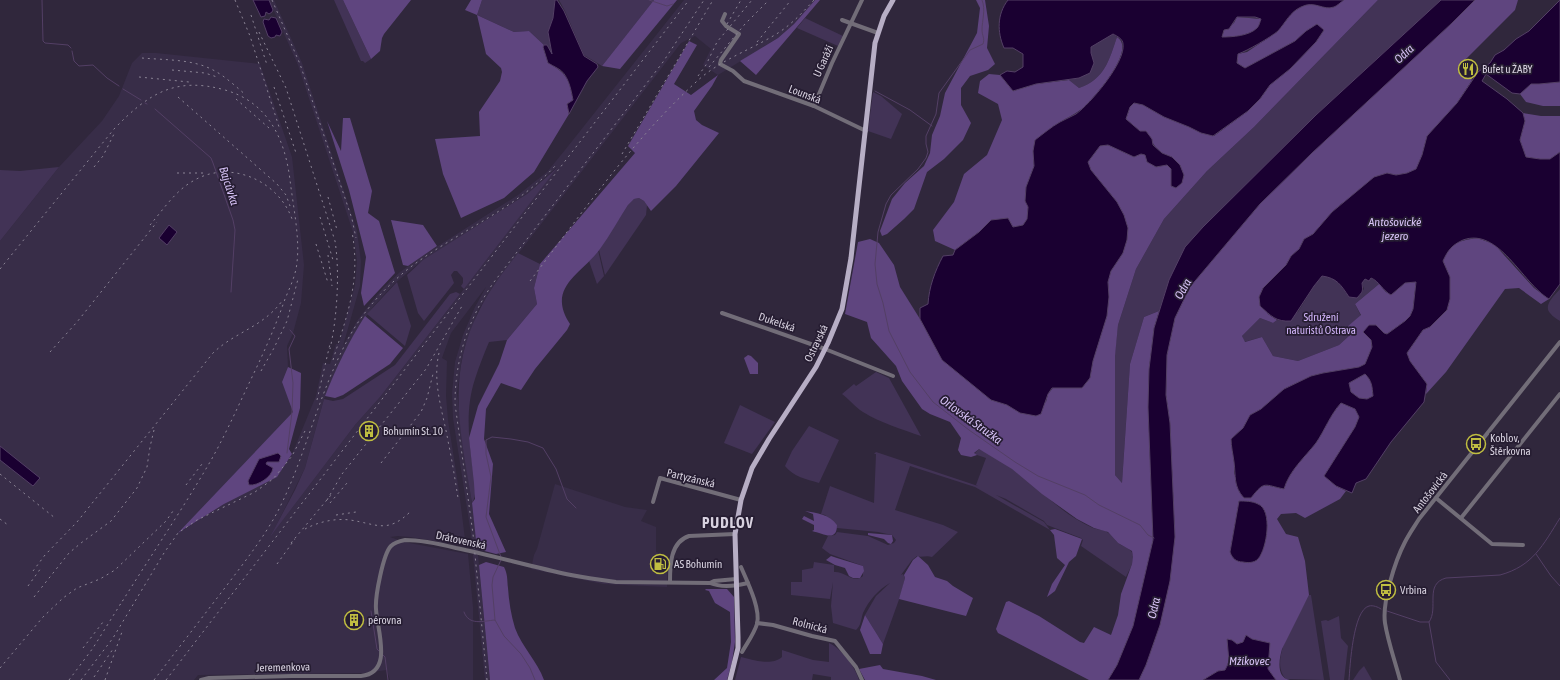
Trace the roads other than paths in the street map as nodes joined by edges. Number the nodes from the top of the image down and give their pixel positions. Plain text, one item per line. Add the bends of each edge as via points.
1 (862, 0) edge
2 (893, 0) edge
3 (725, 14) dead end
4 (842, 20) dead end
5 (850, 24) junction
6 (878, 33) junction
7 (814, 106) junction
8 (866, 131) junction
9 (722, 313) dead end
10 (1560, 342) edge
11 (825, 349) junction
12 (893, 376) dead end
13 (1560, 394) edge
14 (1436, 498) junction
15 (741, 500) junction
16 (653, 502) dead end
17 (1461, 518) junction
18 (735, 534) junction
19 (1523, 545) dead end
20 (741, 567) dead end
21 (736, 579) junction
22 (670, 582) junction
23 (710, 583) junction
24 (748, 583) junction
25 (737, 586) junction
26 (757, 623) junction
27 (742, 652) dead end
28 (259, 678) edge
29 (292, 678) edge
30 (366, 678) edge
31 (201, 680) edge
32 (730, 680) edge
33 (862, 680) edge
34 (1400, 680) edge

1 - 5 street, U Garáží
2 - 6 main road, Ostravská
3 - 7 street, Lounská via 722,21 724,24 739,34 720,60 720,64 744,82
4 - 5 street
5 - 6 street
5 - 7 street, U Garáží
6 - 8 main road, Ostravská
7 - 8 street, Lounská
8 - 11 main road, Ostravská via 846,289 841,312
9 - 11 street, Dukelská
10 - 14 street, Antošovická
11 - 12 street, Dukelská
11 - 15 main road, Ostravská via 762,450 752,468
13 - 17 street
14 - 17 street
14 - 34 street, Antošovická via 1404,543 1386,604 1385,623
15 - 16 street, Partyzánská via 660,478
15 - 18 main road, Ostravská
17 - 19 street via 1492,544
18 - 21 main road, Ostravská
18 - 22 street via 684,538 672,556
20 - 24 street
21 - 23 street, Drátovenská
21 - 25 main road, Ostravská
22 - 23 street, Drátovenská
22 - 30 street, Drátovenská via 616,582 588,578 426,542 405,540 394,544 386,553 376,601 381,656 378,666
23 - 25 street, Drátovenská
24 - 25 street, Drátovenská
24 - 26 street via 756,609
25 - 32 main road, Ostravská via 738,643
26 - 27 street
26 - 33 street, Rolnická via 773,624 834,641 856,667
28 - 29 street, Jeremenkova
28 - 31 street, Jeremenkova
29 - 30 street, Jeremenkova

